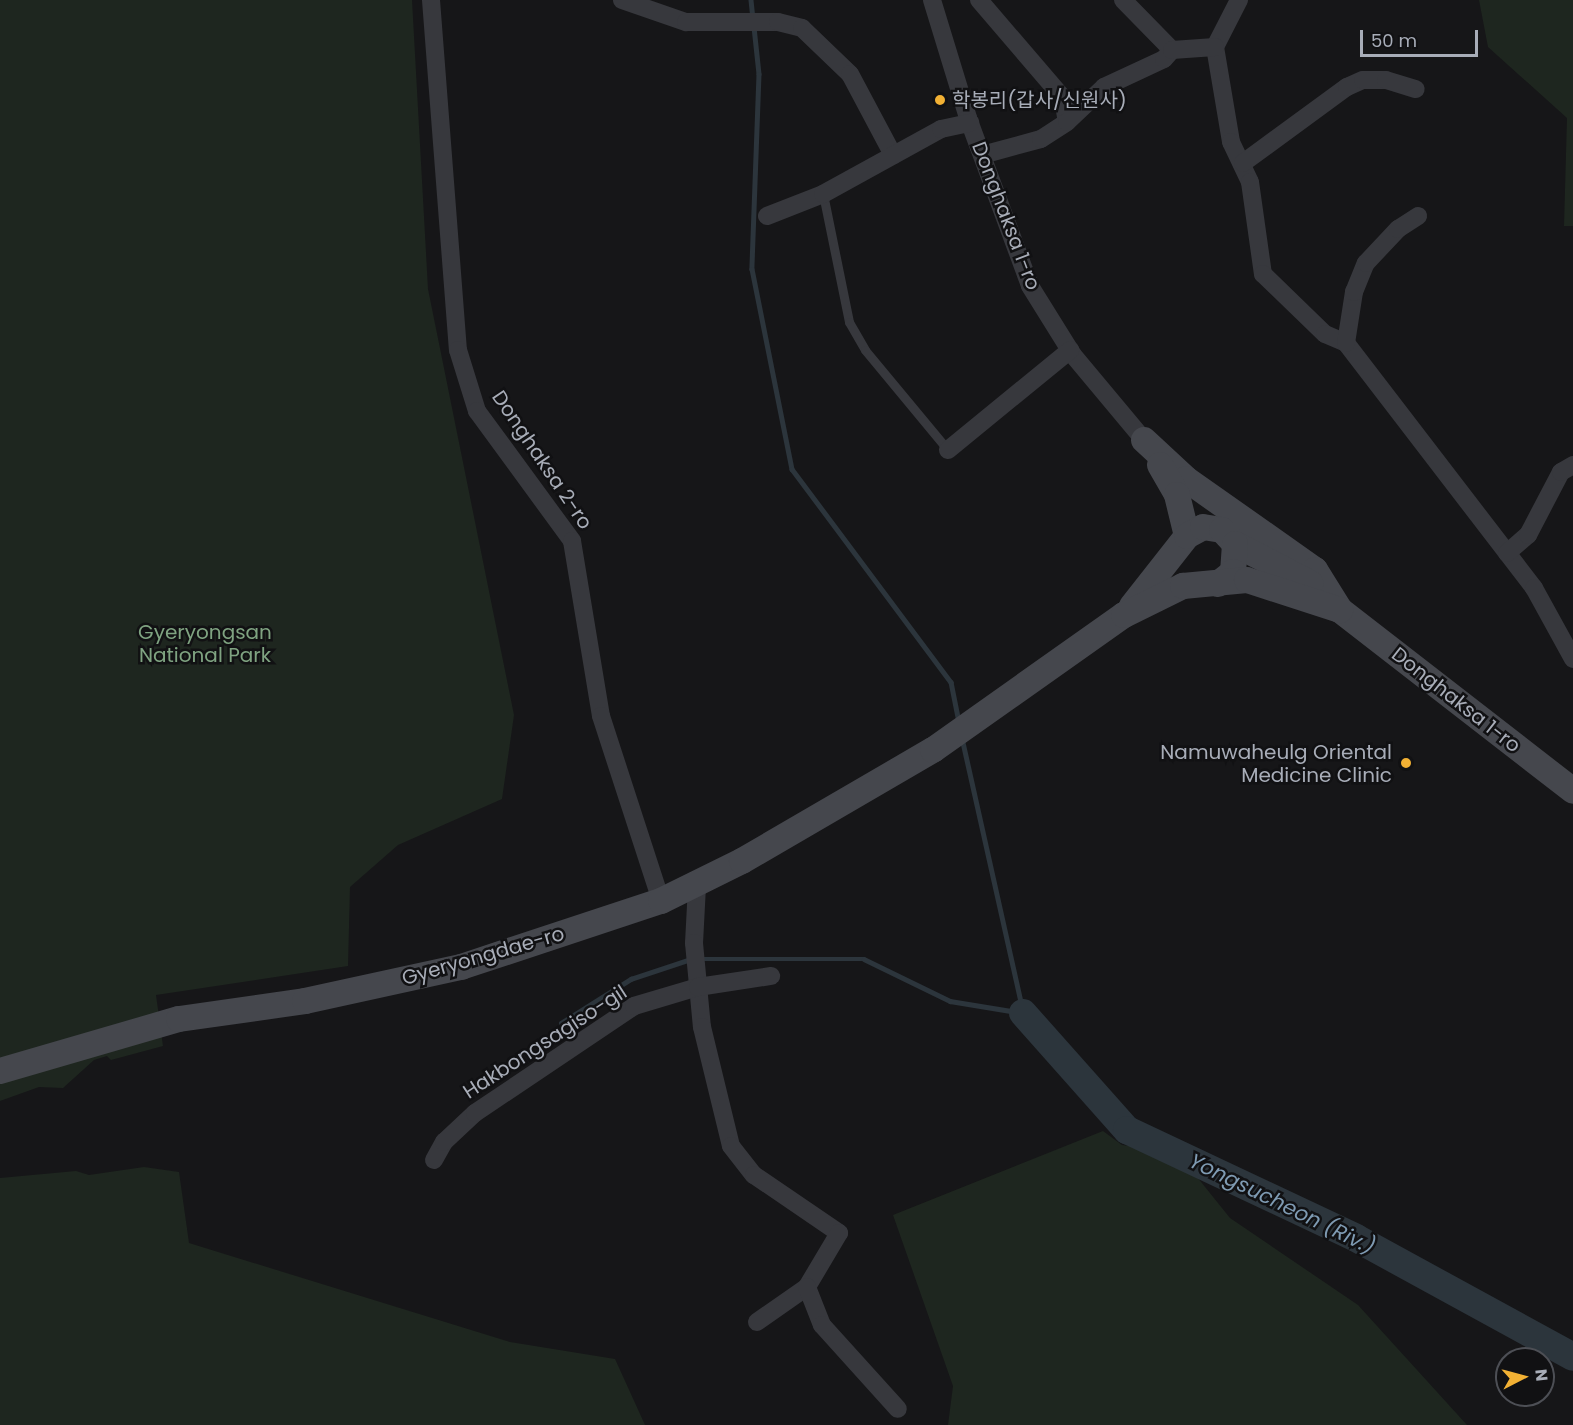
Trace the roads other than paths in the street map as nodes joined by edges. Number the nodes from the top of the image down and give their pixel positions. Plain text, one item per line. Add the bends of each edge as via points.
1 (430, 0) edge
2 (622, 0) edge
3 (932, 0) edge
4 (979, 0) edge
5 (1123, 0) edge
6 (1239, 0) edge
7 (1215, 47) junction
8 (1172, 50) junction
9 (1416, 89) dead end
10 (1067, 122) junction
11 (970, 123) junction
12 (982, 155) junction
13 (893, 156) junction
14 (1243, 163) junction
15 (823, 194) junction
16 (767, 216) dead end
17 (1418, 216) dead end
18 (1346, 343) junction
19 (1070, 350) junction
20 (1144, 440) junction
21 (948, 450) joint
22 (1573, 465) edge
23 (1186, 479) junction
24 (1226, 536) junction
25 (1184, 541) junction
26 (1507, 553) junction
27 (1209, 584) junction
28 (1335, 603) junction
29 (1124, 615) junction
30 (1573, 658) edge
31 (1573, 791) edge
32 (697, 886) junction
33 (661, 901) junction
34 (771, 976) dead end
35 (697, 979) junction
36 (0, 1071) edge
37 (434, 1160) dead end
38 (807, 1287) junction
39 (757, 1322) dead end
40 (898, 1409) dead end

1 - 33 street, Donghaksa 2-ro via 458,350 477,411 572,541 601,716
2 - 13 street via 686,22 778,22 802,28 850,74
3 - 11 street, Donghaksa 1-ro
4 - 10 street via 1063,98
5 - 8 street
6 - 7 street
7 - 8 street
7 - 14 street via 1225,120
8 - 10 street via 1164,60 1104,87
9 - 14 street via 1386,80 1363,80 1347,87
10 - 12 street via 1041,139
11 - 12 street, Donghaksa 1-ro
11 - 13 street via 941,129
12 - 19 street, Donghaksa 1-ro via 1030,285
13 - 15 street
14 - 18 street via 1263,274 1325,334
15 - 16 street
15 - 21 lane via 849,322 865,350
17 - 18 street via 1398,229 1366,263 1354,292
18 - 26 street
19 - 20 street, Donghaksa 1-ro
19 - 21 street
20 - 23 street
20 - 25 street via 1177,495
22 - 26 street via 1562,472 1528,535
23 - 24 street
23 - 28 street via 1315,570
24 - 25 street via 1203,527
24 - 27 street via 1233,572
24 - 28 street
25 - 27 street via 1184,573
25 - 29 street
26 - 30 street via 1534,588
27 - 28 street via 1247,580
27 - 29 street via 1183,586
28 - 31 street, Donghaksa 1-ro
29 - 32 street, Gyeryongdae-ro via 933,750
32 - 33 street, Gyeryongdae-ro
32 - 35 street
33 - 36 street, Gyeryongdae-ro via 461,967 305,1001 179,1019
34 - 35 street, Hakbongsagiso-gil
35 - 37 street, Hakbongsagiso-gil via 634,1006 545,1064 475,1113 444,1142
35 - 38 street via 702,1027 731,1146 754,1175 840,1233
38 - 39 street
38 - 40 street via 822,1325

